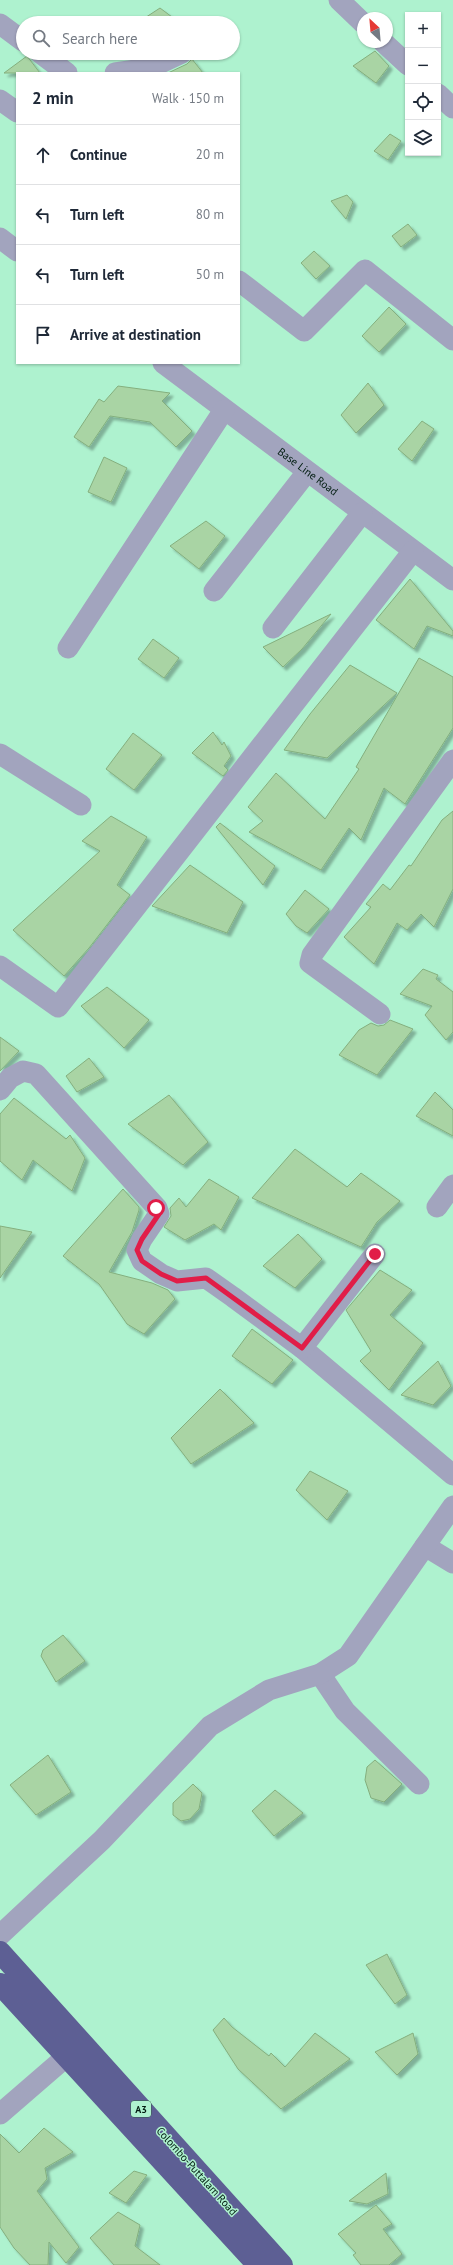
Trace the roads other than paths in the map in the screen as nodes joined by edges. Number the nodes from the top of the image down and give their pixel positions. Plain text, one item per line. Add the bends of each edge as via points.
1 (339, 0) edge
2 (357, 17) edge
3 (0, 24) edge
4 (16, 36) edge
5 (390, 48) edge
6 (49, 60) edge
7 (167, 60) edge
8 (405, 62) edge
9 (66, 72) edge
10 (122, 72) edge
11 (441, 97) edge
12 (0, 100) edge
13 (453, 108) edge
14 (16, 111) edge
15 (0, 238) edge
16 (16, 250) edge
17 (240, 282) edge
18 (453, 340) edge
19 (164, 364) edge
20 (224, 410) junction
21 (307, 472) junction
22 (362, 513) junction
23 (413, 551) junction
24 (453, 580) edge
25 (214, 591) dead end
26 (273, 628) dead end
27 (68, 648) dead end
28 (0, 754) edge
29 (453, 760) edge
30 (81, 805) dead end
31 (0, 966) edge
32 (380, 1014) dead end
33 (0, 1090) edge
34 (453, 1185) edge
35 (437, 1207) dead end
36 (375, 1254) dead end
37 (302, 1348) junction
38 (453, 1475) edge
39 (453, 1506) edge
40 (425, 1546) junction
41 (453, 1563) edge
42 (320, 1674) junction
43 (419, 1784) dead end
44 (0, 1935) edge
45 (0, 1952) edge
46 (0, 1984) edge
47 (67, 2056) junction
48 (0, 2114) edge
49 (258, 2265) edge
50 (282, 2265) edge

1 - 2 street
3 - 4 street
5 - 8 street
6 - 9 street
7 - 10 street via 150,68
11 - 13 street
12 - 14 street
15 - 16 street
17 - 18 street via 304,331 365,270
19 - 20 street, Base Line Road
20 - 21 street, Base Line Road
20 - 27 street
21 - 22 street, Base Line Road
21 - 25 street
22 - 23 street, Base Line Road
22 - 26 street
23 - 24 street, Base Line Road
23 - 31 street via 58,1007
28 - 30 street
29 - 32 street via 312,955 310,963
33 - 37 street via 10,1078 23,1071 36,1074 156,1208 159,1214 137,1250 142,1261 177,1281 206,1278
34 - 35 street
36 - 37 street
37 - 38 street
39 - 40 street
40 - 41 street
40 - 42 street via 348,1656
42 - 43 street via 345,1711
42 - 44 street via 269,1690 210,1726 102,1840
45 - 50 highway, Colombo-Puttalam Road / A3
46 - 47 highway, Colombo-Puttalam Road / A3
47 - 48 street
47 - 49 highway, Colombo-Puttalam Road / A3

